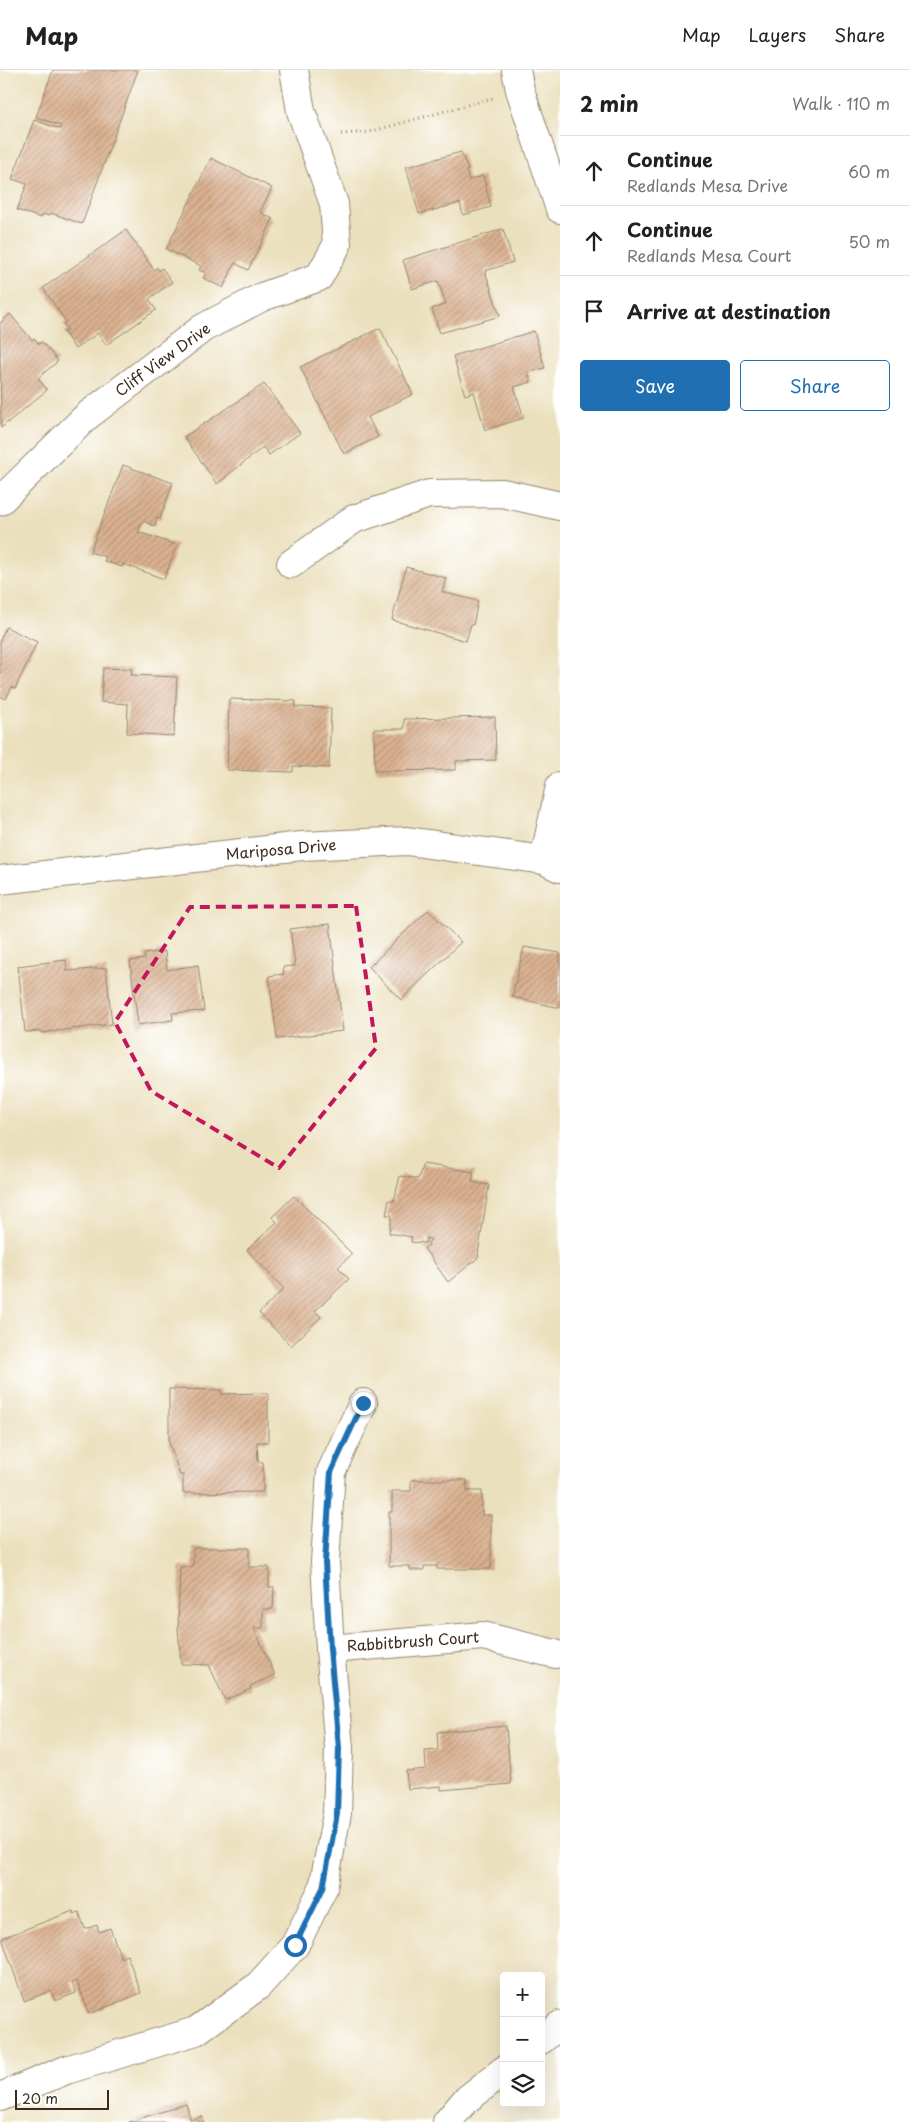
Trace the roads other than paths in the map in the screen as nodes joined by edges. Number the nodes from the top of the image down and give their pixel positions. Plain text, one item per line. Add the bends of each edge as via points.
1 (294, 70) edge
2 (518, 80) edge
3 (560, 209) edge
4 (0, 501) edge
5 (560, 506) edge
6 (291, 564) dead end
7 (560, 786) edge
8 (552, 864) edge
9 (0, 880) edge
10 (363, 1403) dead end
11 (330, 1649) junction
12 (555, 1654) dead end
13 (560, 2025) edge
14 (545, 2037) edge
15 (500, 2073) edge
16 (0, 2097) edge
17 (447, 2122) edge

1 - 4 street, Cliff View Drive via 301,111 334,204 337,245 319,277 262,297 203,328 87,416
2 - 3 street
5 - 6 street via 502,493 429,494 354,519
7 - 8 street
8 - 9 street, Mariposa Drive via 407,841 302,846
10 - 11 street via 331,1472 325,1562
11 - 12 street, Rabbitbrush Court via 483,1636
11 - 16 street via 339,1748 337,1814 323,1888 295,1945 258,1986 196,2031 66,2070
13 - 14 street
15 - 17 street via 465,2101

